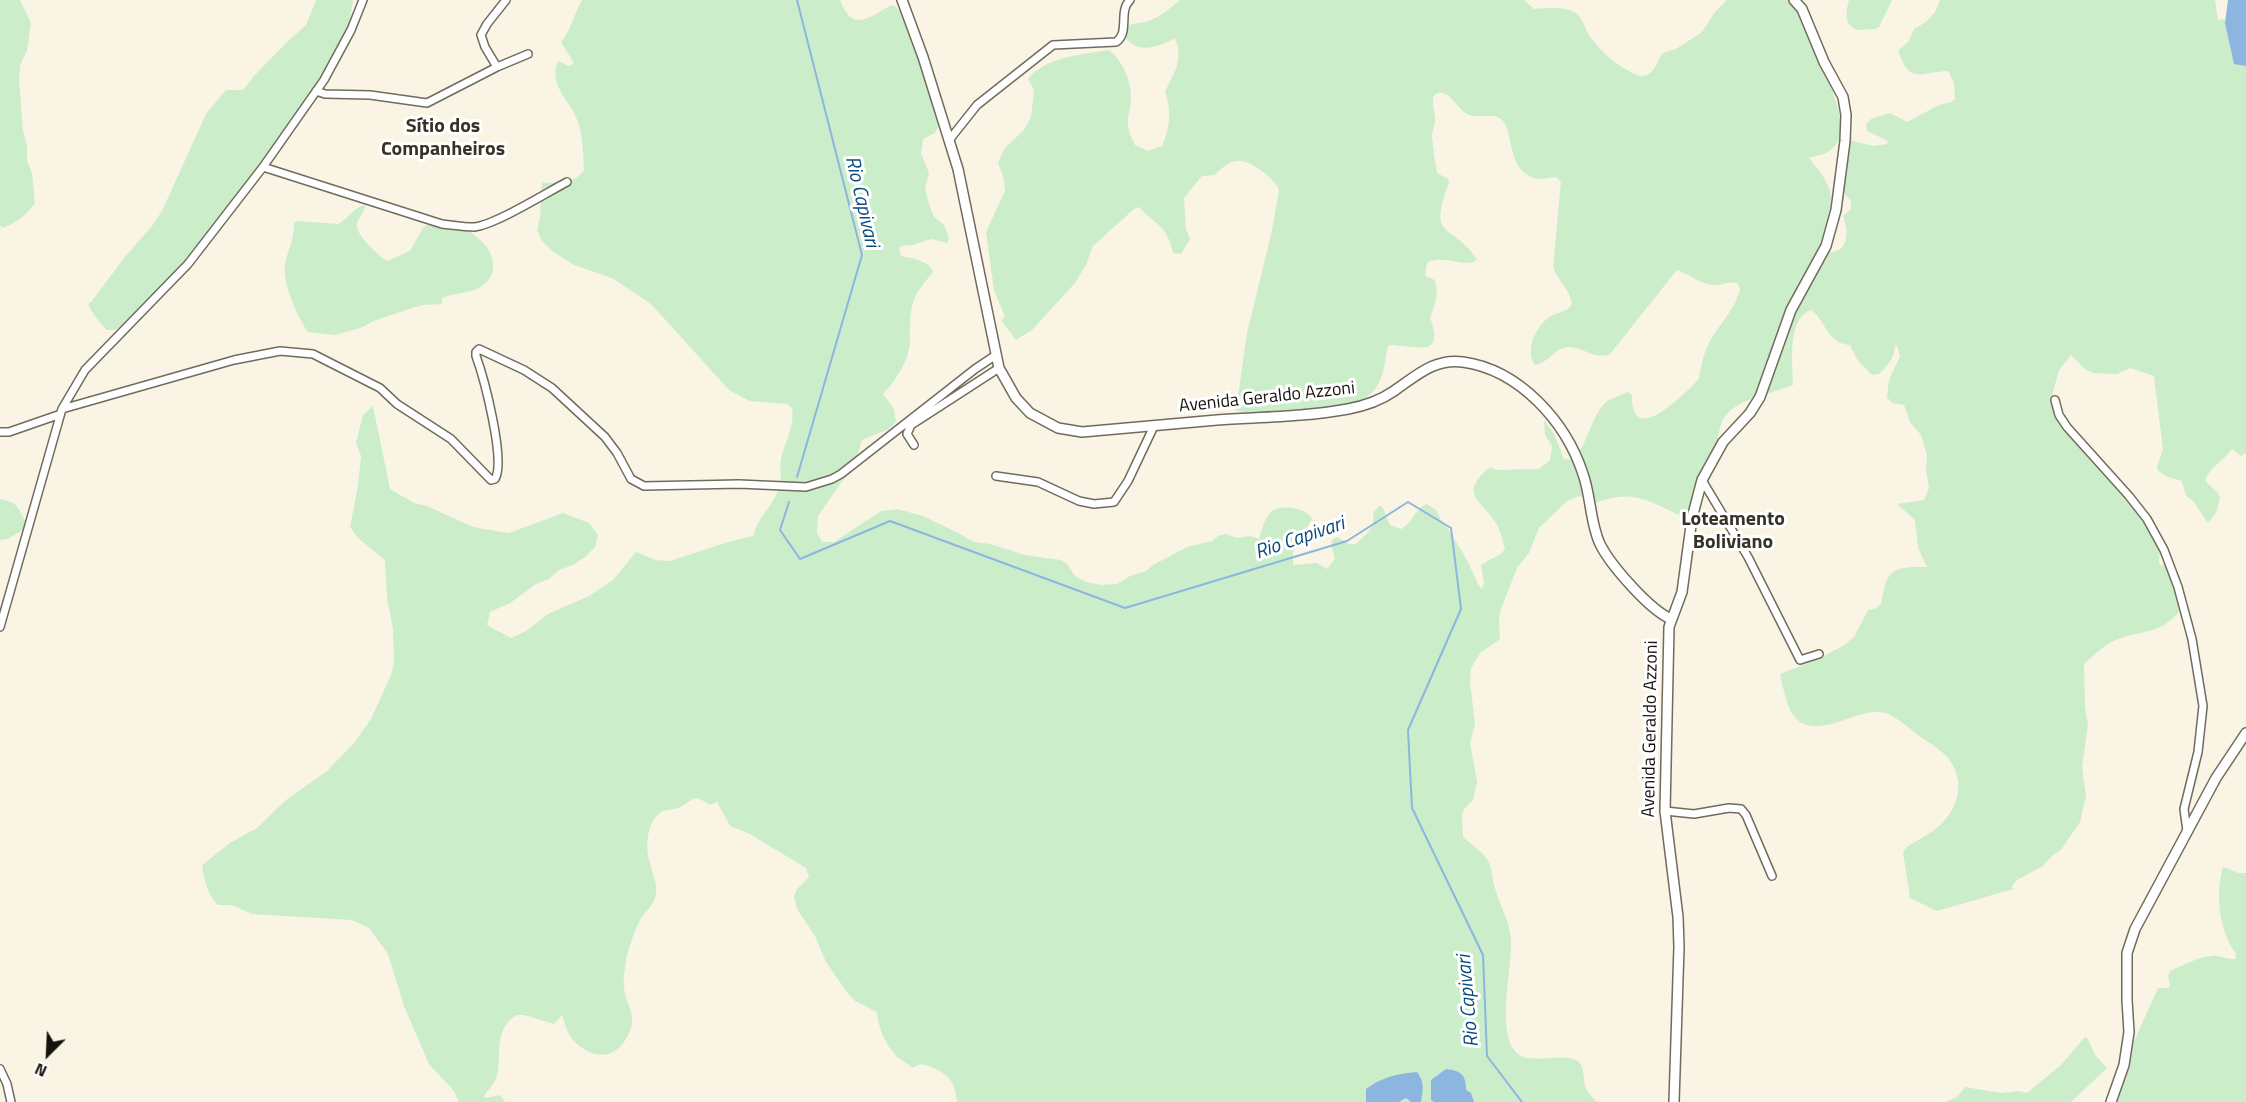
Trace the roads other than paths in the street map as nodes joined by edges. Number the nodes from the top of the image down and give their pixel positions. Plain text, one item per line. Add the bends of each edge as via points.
1 (363, 0) edge
2 (506, 0) edge
3 (902, 0) edge
4 (1130, 0) edge
5 (1794, 0) edge
6 (528, 54) dead end
7 (497, 67) junction
8 (316, 91) junction
9 (950, 139) junction
10 (263, 167) junction
11 (567, 182) dead end
12 (996, 355) junction
13 (999, 368) junction
14 (2055, 400) dead end
15 (60, 412) junction
16 (1154, 426) junction
17 (0, 432) edge
18 (914, 445) dead end
19 (996, 476) dead end
20 (1702, 480) junction
21 (1671, 619) junction
22 (0, 627) edge
23 (1819, 654) dead end
24 (2246, 733) edge
25 (1665, 811) junction
26 (2187, 831) junction
27 (1773, 876) dead end
28 (0, 1069) edge
29 (11, 1102) edge
30 (1674, 1102) edge
31 (2111, 1102) edge

1 - 8 street via 351,30
2 - 7 street via 481,35
3 - 9 street, Avenida Geraldo Azzoni
4 - 9 street via 1125,7 1120,40 1053,45 977,105
5 - 20 street via 1802,9 1844,102 1845,141 1836,210 1826,246 1791,310 1760,397 1723,442
6 - 7 street
7 - 8 street via 427,103
8 - 10 street
9 - 12 street, Avenida Geraldo Azzoni
10 - 11 street via 442,224 466,227 492,221
10 - 15 street via 188,264 85,370
12 - 13 street, Avenida Geraldo Azzoni
12 - 15 street via 841,474 806,488 739,484 644,486 631,478 605,437 552,388 479,349 476,356 498,453 498,474 491,480 451,439 397,404 381,388 313,354 280,351 234,360
13 - 16 street, Avenida Geraldo Azzoni via 1016,398 1030,413 1058,428 1082,432
13 - 18 street via 911,425 906,434
14 - 26 street via 2067,427 2147,519 2178,587 2192,639 2203,706 2198,752 2184,809
15 - 17 street
15 - 22 street
16 - 19 street via 1114,502 1079,501 1038,482
16 - 21 street, Avenida Geraldo Azzoni via 1348,409 1393,393 1432,365 1478,365 1519,387 1556,420 1583,475 1600,544 1652,607
20 - 21 street via 1692,518 1682,592
20 - 23 street via 1748,557 1800,660
21 - 25 street, Avenida Geraldo Azzoni
24 - 26 street
25 - 27 street via 1694,814 1741,809
25 - 30 street, Avenida Geraldo Azzoni via 1679,946
26 - 31 street via 2140,916 2127,953 2129,1032 2124,1065
28 - 29 street

